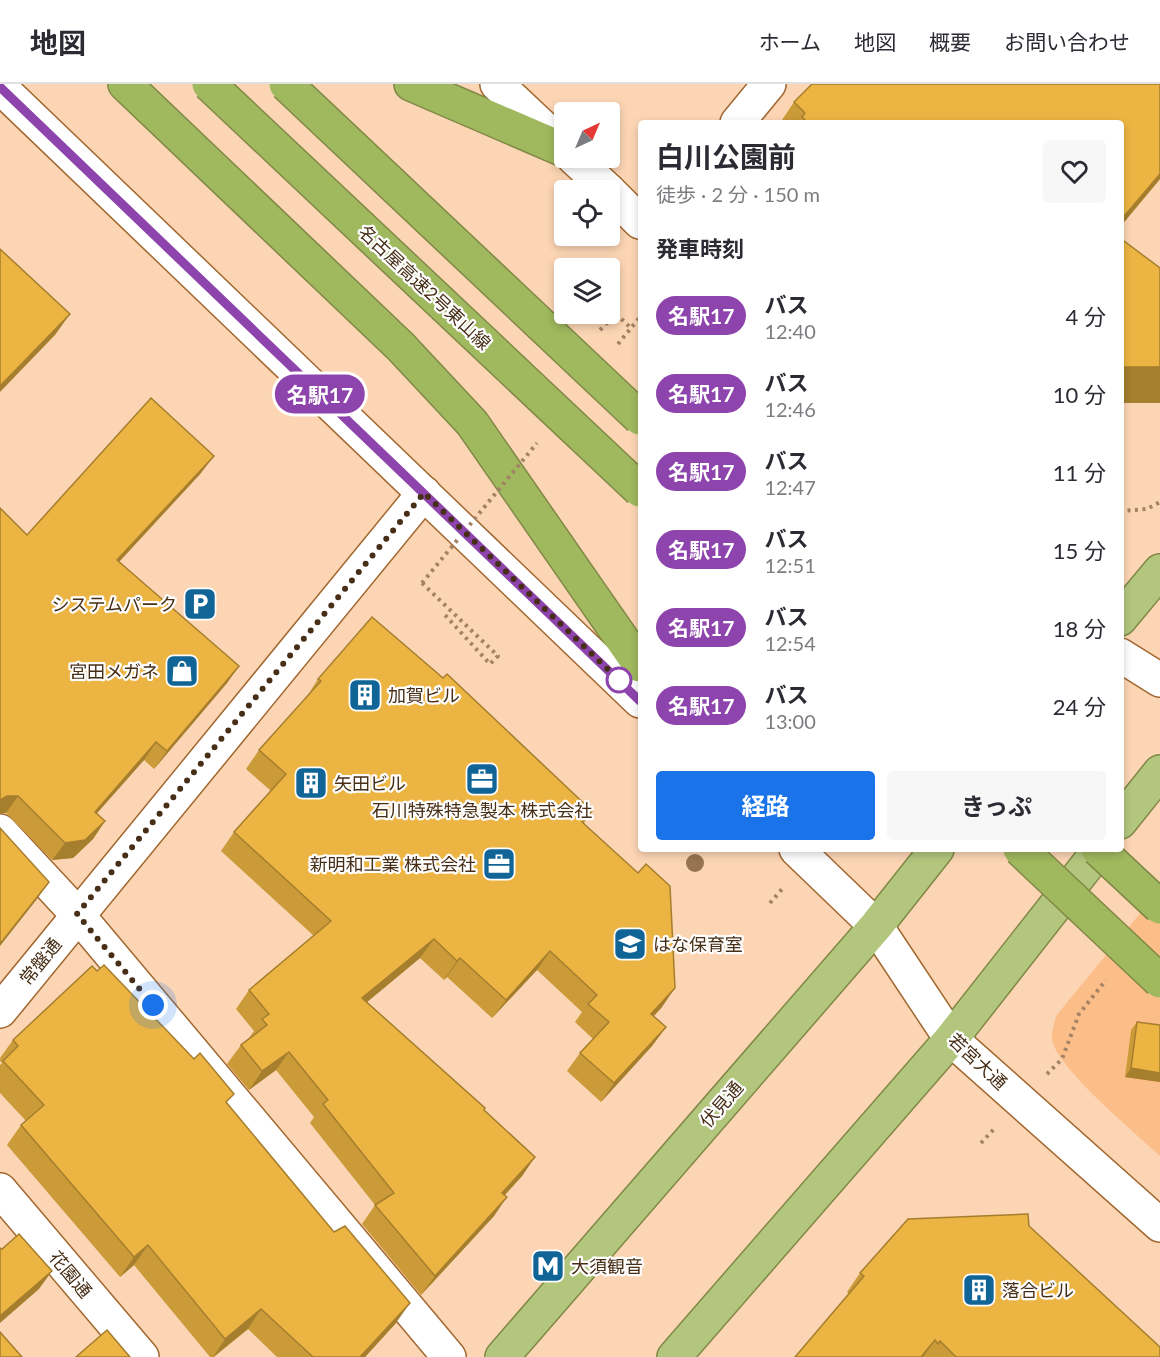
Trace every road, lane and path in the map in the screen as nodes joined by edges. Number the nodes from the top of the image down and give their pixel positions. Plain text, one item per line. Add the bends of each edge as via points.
1 (125, 84) edge
2 (209, 84) edge
3 (286, 84) edge
4 (411, 84) edge
5 (497, 84) edge
6 (768, 84) edge
7 (0, 87) edge
8 (739, 120) edge
9 (554, 139) edge
10 (554, 145) edge
11 (585, 168) edge
12 (597, 180) edge
13 (620, 202) edge
14 (638, 220) edge
15 (638, 320) edge
16 (616, 346) dead end
17 (638, 416) edge
18 (542, 437) dead end
19 (638, 488) edge
20 (424, 493) junction
21 (1160, 502) edge
22 (1124, 511) edge
23 (1160, 571) edge
24 (444, 614) dead end
25 (1124, 614) edge
26 (1124, 658) edge
27 (638, 661) edge
28 (1160, 680) edge
29 (638, 699) edge
30 (1160, 772) edge
31 (1124, 817) edge
32 (0, 831) edge
33 (799, 852) edge
34 (935, 852) edge
35 (1023, 852) edge
36 (1097, 852) edge
37 (1102, 852) edge
38 (1160, 907) edge
39 (77, 914) junction
40 (876, 926) junction
41 (1160, 981) edge
42 (0, 1011) edge
43 (951, 1039) junction
44 (0, 1190) edge
45 (1160, 1225) edge
46 (142, 1357) edge
47 (449, 1357) edge
48 (502, 1357) edge
49 (674, 1357) edge

1 - 27 highway via 401,347 472,423
2 - 19 highway, 名古屋高速2号東山線, bridge
3 - 17 highway, bridge
4 - 10 highway
5 - 9 street
6 - 8 street
7 - 20 street
11 - 12 street
13 - 14 street
15 - 16 path, bridge
18 - 24 path, bridge via 422,583 498,656 490,664
20 - 29 street
20 - 39 street, 常盤通
21 - 22 path via 1147,509
23 - 25 highway
26 - 28 street
30 - 31 highway
32 - 39 street
33 - 40 street, 若宮大通
34 - 40 highway, 伏見通
35 - 41 highway, bridge
36 - 43 highway
37 - 38 highway, bridge
39 - 42 street, 常盤通
39 - 47 street
40 - 43 street, 若宮大通
40 - 48 highway, 伏見通
43 - 45 street, 若宮大通
43 - 49 highway
44 - 46 street, 花園通

